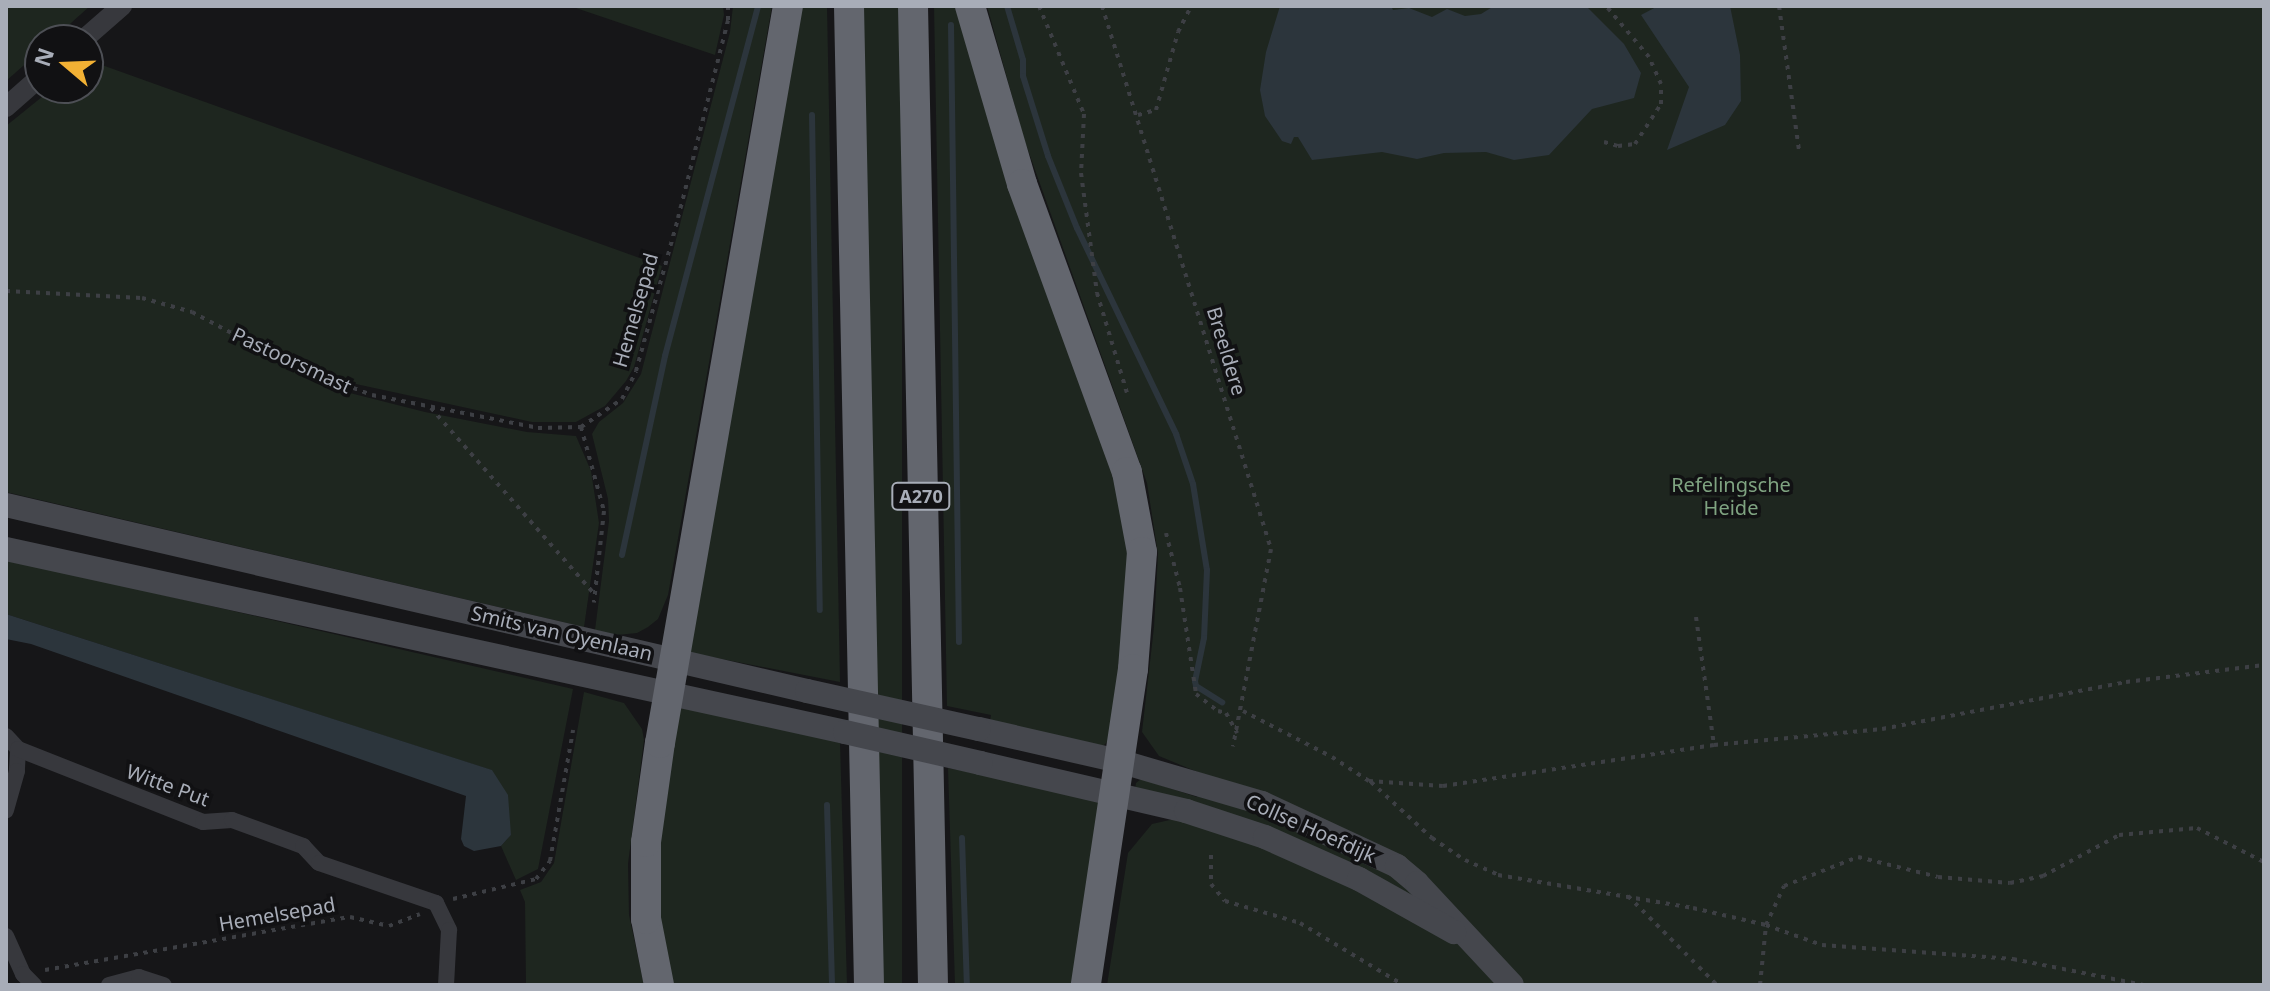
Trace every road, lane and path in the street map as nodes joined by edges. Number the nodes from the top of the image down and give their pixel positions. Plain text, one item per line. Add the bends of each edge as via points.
1 (122, 6) edge
2 (728, 6) edge
3 (788, 6) edge
4 (849, 6) edge
5 (913, 6) edge
6 (970, 6) edge
7 (1039, 6) edge
8 (1102, 6) edge
9 (1191, 6) edge
10 (1606, 6) edge
11 (1779, 6) edge
12 (101, 24) edge
13 (24, 91) edge
14 (6, 107) edge
15 (1138, 115) junction
16 (1604, 142) dead end
17 (1799, 150) dead end
18 (6, 291) edge
19 (1129, 398) dead end
20 (430, 407) junction
21 (581, 427) junction
22 (6, 505) edge
23 (1165, 528) dead end
24 (6, 549) edge
25 (595, 595) junction
26 (594, 602) dead end
27 (1696, 617) dead end
28 (676, 660) junction
29 (2264, 665) edge
30 (669, 692) junction
31 (1243, 711) junction
32 (573, 730) dead end
33 (1237, 733) junction
34 (6, 736) edge
35 (1714, 745) junction
36 (1233, 746) dead end
37 (18, 749) junction
38 (1119, 761) junction
39 (1369, 781) junction
40 (1115, 793) junction
41 (6, 810) edge
42 (1211, 855) dead end
43 (2264, 862) edge
44 (1627, 896) junction
45 (436, 903) junction
46 (1766, 925) junction
47 (6, 936) edge
48 (1474, 943) junction
49 (29, 980) edge
50 (109, 985) edge
51 (164, 985) edge
52 (446, 985) edge
53 (659, 985) edge
54 (869, 985) edge
55 (933, 985) edge
56 (1086, 985) edge
57 (1403, 985) edge
58 (1512, 985) edge
59 (1717, 985) edge
60 (1760, 985) edge
61 (2143, 985) edge

1 - 12 street
2 - 21 path, Hemelsepad via 636,371 622,399
3 - 28 highway
4 - 54 highway
5 - 55 highway, A270
6 - 38 highway via 1012,154 1135,507 1141,588
7 - 19 path via 1084,114 1081,173 1097,293
8 - 15 path, Breeldere
9 - 15 path via 1178,32 1156,110
10 - 16 path via 1649,57 1661,84 1661,104 1635,144
11 - 17 path
13 - 14 street
15 - 31 path, Breeldere via 1271,549
18 - 20 path, Pastoorsmast via 142,298 192,312 327,381
20 - 21 path, Pastoorsmast via 538,428
20 - 25 path
21 - 25 path via 604,511
22 - 28 main road, Smits van Oyenlaan
23 - 33 path via 1196,694 1226,713
24 - 30 main road, Smits van Oyenlaan
25 - 26 path
27 - 35 path
28 - 30 highway
28 - 38 main road, Smits van Oyenlaan, bridge
29 - 35 path via 2126,682 1882,729
30 - 40 main road, Smits van Oyenlaan, bridge
30 - 53 highway via 644,886
31 - 33 path, Breeldere
31 - 39 path
32 - 45 path, Hemelsepad via 550,861 536,879
33 - 36 path, Breeldere
34 - 37 street, Witte Put
35 - 39 path via 1443,786
37 - 41 street
37 - 45 street, Witte Put via 203,822 232,820 303,846 319,863
38 - 40 highway
38 - 48 main road, Collse Hoefdijk via 1262,803 1397,866
39 - 44 path via 1432,838 1498,875
40 - 48 main road, Collse Hoefdijk via 1186,811 1311,856
40 - 56 highway
42 - 57 path via 1211,884 1225,901 1300,923
43 - 46 path via 2197,828 2119,835 2043,876 2010,883 1938,877 1858,857 1784,886
44 - 46 path
44 - 59 path
45 - 49 path, Hemelsepad via 389,926 350,917
45 - 52 street via 449,930
46 - 60 path
46 - 61 path via 1822,945 2013,959
47 - 49 street
48 - 58 main road, Collse Hoefdijk
50 - 51 street via 139,977

